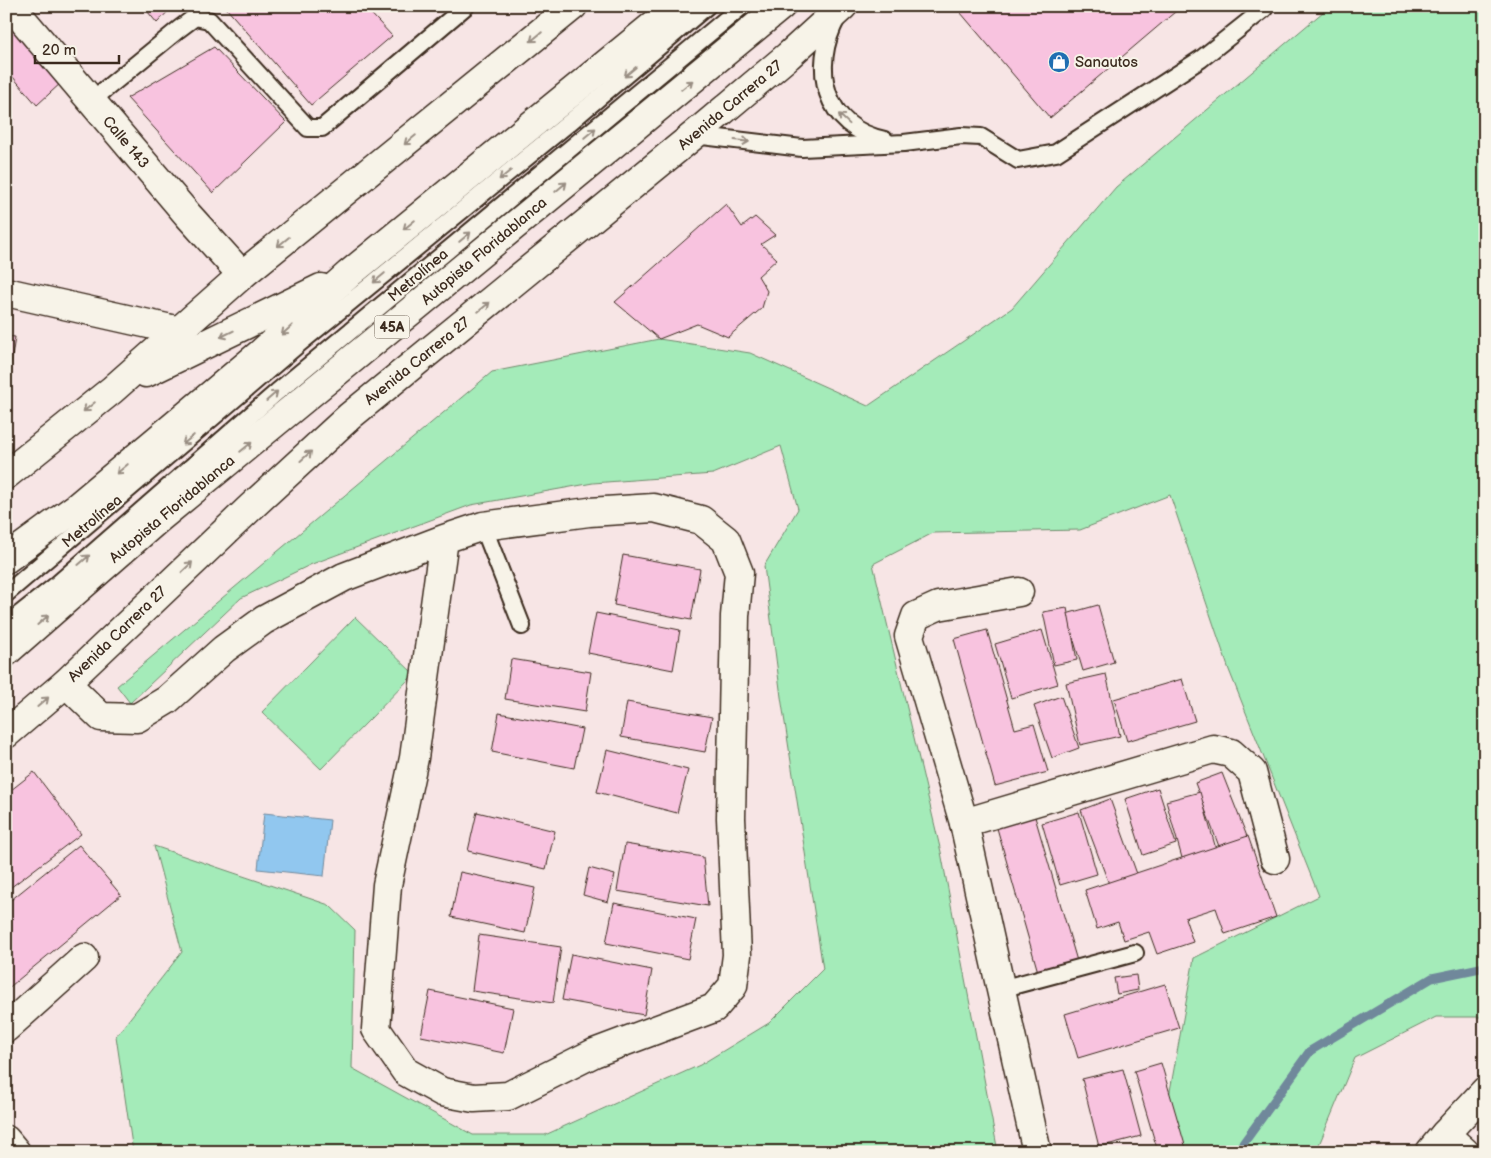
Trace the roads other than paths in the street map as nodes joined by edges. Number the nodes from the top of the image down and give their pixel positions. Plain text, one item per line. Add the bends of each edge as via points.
1 (11, 6) edge
2 (466, 6) edge
3 (573, 6) edge
4 (677, 6) edge
5 (707, 6) edge
6 (742, 6) edge
7 (781, 6) edge
8 (843, 6) edge
9 (1264, 9) dead end
10 (92, 102) junction
11 (694, 135) junction
12 (904, 143) junction
13 (349, 274) junction
14 (242, 275) junction
15 (6, 292) edge
16 (180, 330) junction
17 (112, 390) junction
18 (6, 475) edge
19 (483, 526) junction
20 (444, 539) junction
21 (6, 559) edge
22 (1019, 592) dead end
23 (6, 594) edge
24 (6, 625) edge
25 (522, 626) dead end
26 (6, 652) edge
27 (66, 683) junction
28 (6, 734) edge
29 (964, 823) junction
30 (1275, 859) dead end
31 (1135, 953) dead end
32 (84, 958) dead end
33 (1001, 989) junction
34 (6, 1028) edge
35 (1485, 1091) edge
36 (6, 1140) edge
37 (1438, 1143) edge
38 (16, 1152) edge
39 (1037, 1152) edge
40 (1465, 1152) edge

1 - 10 main road, Calle 143
2 - 10 lane via 322,128 308,128 209,20 195,18
3 -> 14 main road
4 -> 13 main road
5 -> 23 lane, Metrolínea via 300,343
24 -> 6 lane, Metrolínea via 277,392
26 -> 7 main road, Autopista Floridablanca / 45A via 157,520
8 - 11 main road, Avenida Carrera 27
12 -> 8 lane via 872,137 853,127 837,113 827,94 823,72 826,51 832,28
9 - 12 lane via 1201,59 1056,152 1018,160 981,137 968,136
10 - 14 main road, Calle 143
11 -> 12 lane via 802,148
27 -> 11 main road, Avenida Carrera 27 via 350,416
13 -> 17 main road
13 -> 21 main road via 260,354 77,507
14 - 16 main road
15 - 16 main road
16 - 17 main road
17 -> 18 main road
19 - 20 main road
19 - 20 main road via 589,512 654,508 701,520 726,540 739,573 735,616 731,818 737,955 733,986 714,1008 594,1053 508,1096 474,1098 442,1092 406,1072 376,1029 387,885 414,758
19 - 25 lane
20 - 27 main road via 344,577 264,620 224,649 167,700 137,718 101,718
22 - 29 main road via 938,606 916,616 909,636
28 -> 27 main road, Avenida Carrera 27
29 - 30 main road via 1213,750 1231,753 1252,772
29 - 33 main road
31 - 33 lane
32 - 34 main road
33 - 39 main road
35 - 37 main road
36 - 38 main road
37 - 40 main road

